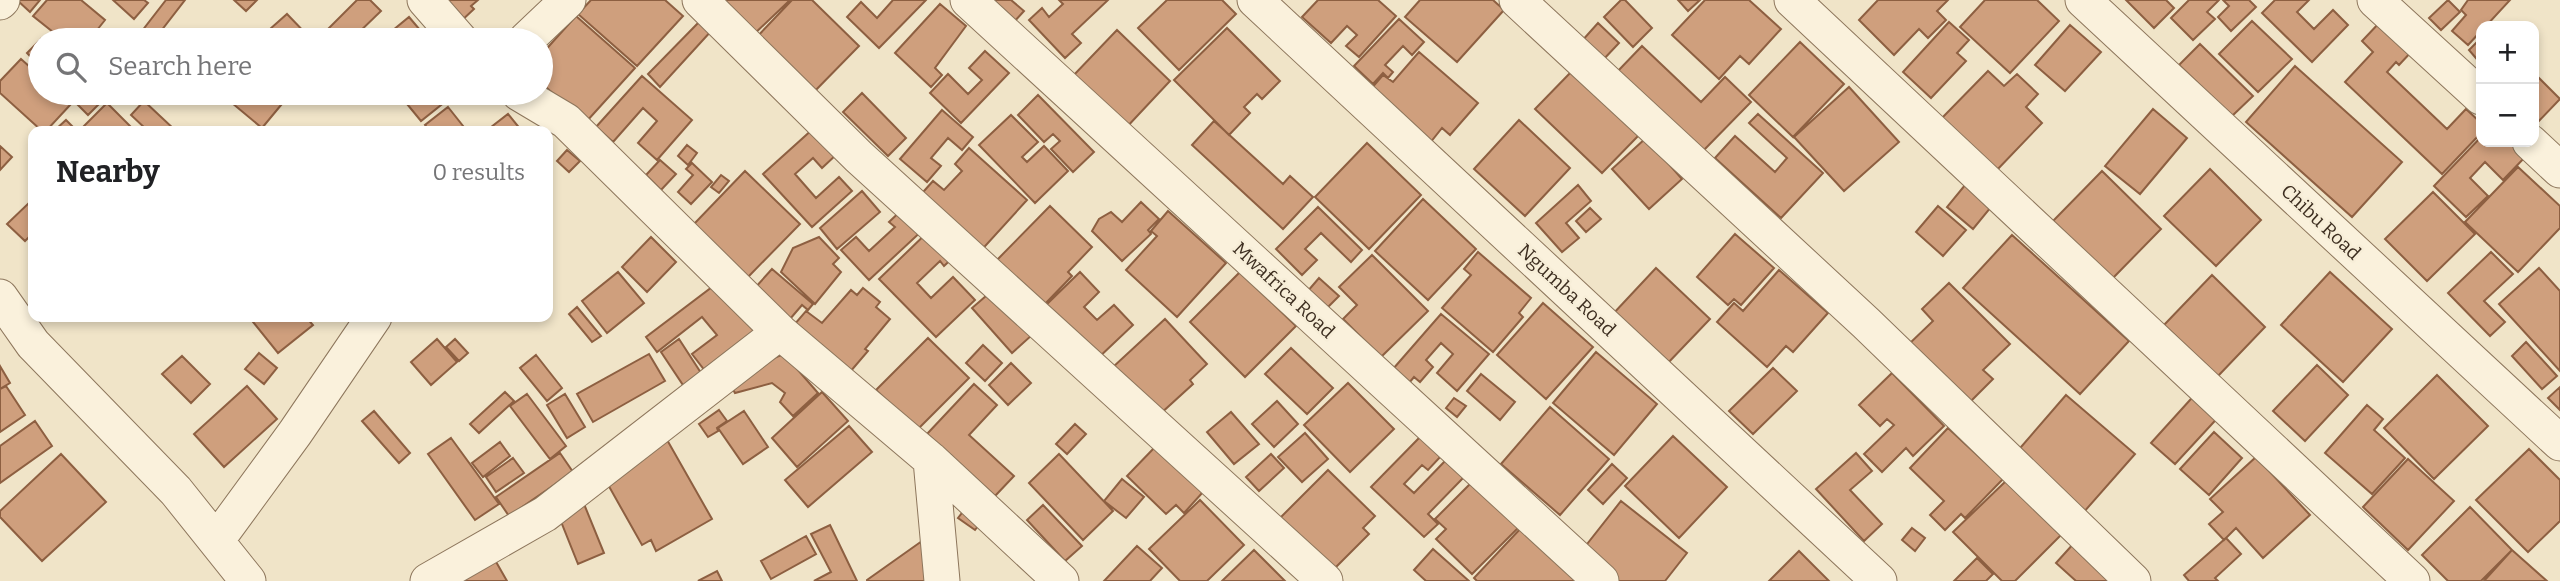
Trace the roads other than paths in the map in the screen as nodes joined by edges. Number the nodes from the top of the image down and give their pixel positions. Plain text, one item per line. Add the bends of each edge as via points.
1 (425, 0) edge
2 (568, 0) edge
3 (700, 0) edge
4 (968, 0) edge
5 (1255, 0) edge
6 (1517, 0) edge
7 (1791, 0) edge
8 (2083, 0) edge
9 (2375, 0) edge
10 (450, 28) edge
11 (539, 28) edge
12 (2476, 92) edge
13 (531, 105) edge
14 (553, 126) edge
15 (557, 130) edge
16 (2535, 147) edge
17 (2560, 170) edge
18 (0, 297) edge
19 (371, 322) edge
20 (780, 331) junction
21 (2560, 443) edge
22 (931, 460) junction
23 (216, 541) junction
24 (248, 581) edge
25 (428, 581) edge
26 (942, 581) edge
27 (1062, 581) edge
28 (1325, 581) edge
29 (1601, 581) edge
30 (1879, 581) edge
31 (2133, 581) edge
32 (2412, 581) edge

1 - 10 street
2 - 11 street
3 - 28 street via 859,157
4 - 29 street, Mwafrica Road
5 - 30 street, Ngumba Road
6 - 31 street via 1866,323
7 - 32 street
8 - 21 street, Chibu Road
9 - 12 street
13 - 14 street
15 - 20 street
16 - 17 street
18 - 23 street via 33,344 176,491
19 - 23 street
20 - 22 street
20 - 25 street via 545,514
22 - 26 street
22 - 27 street
23 - 24 street

